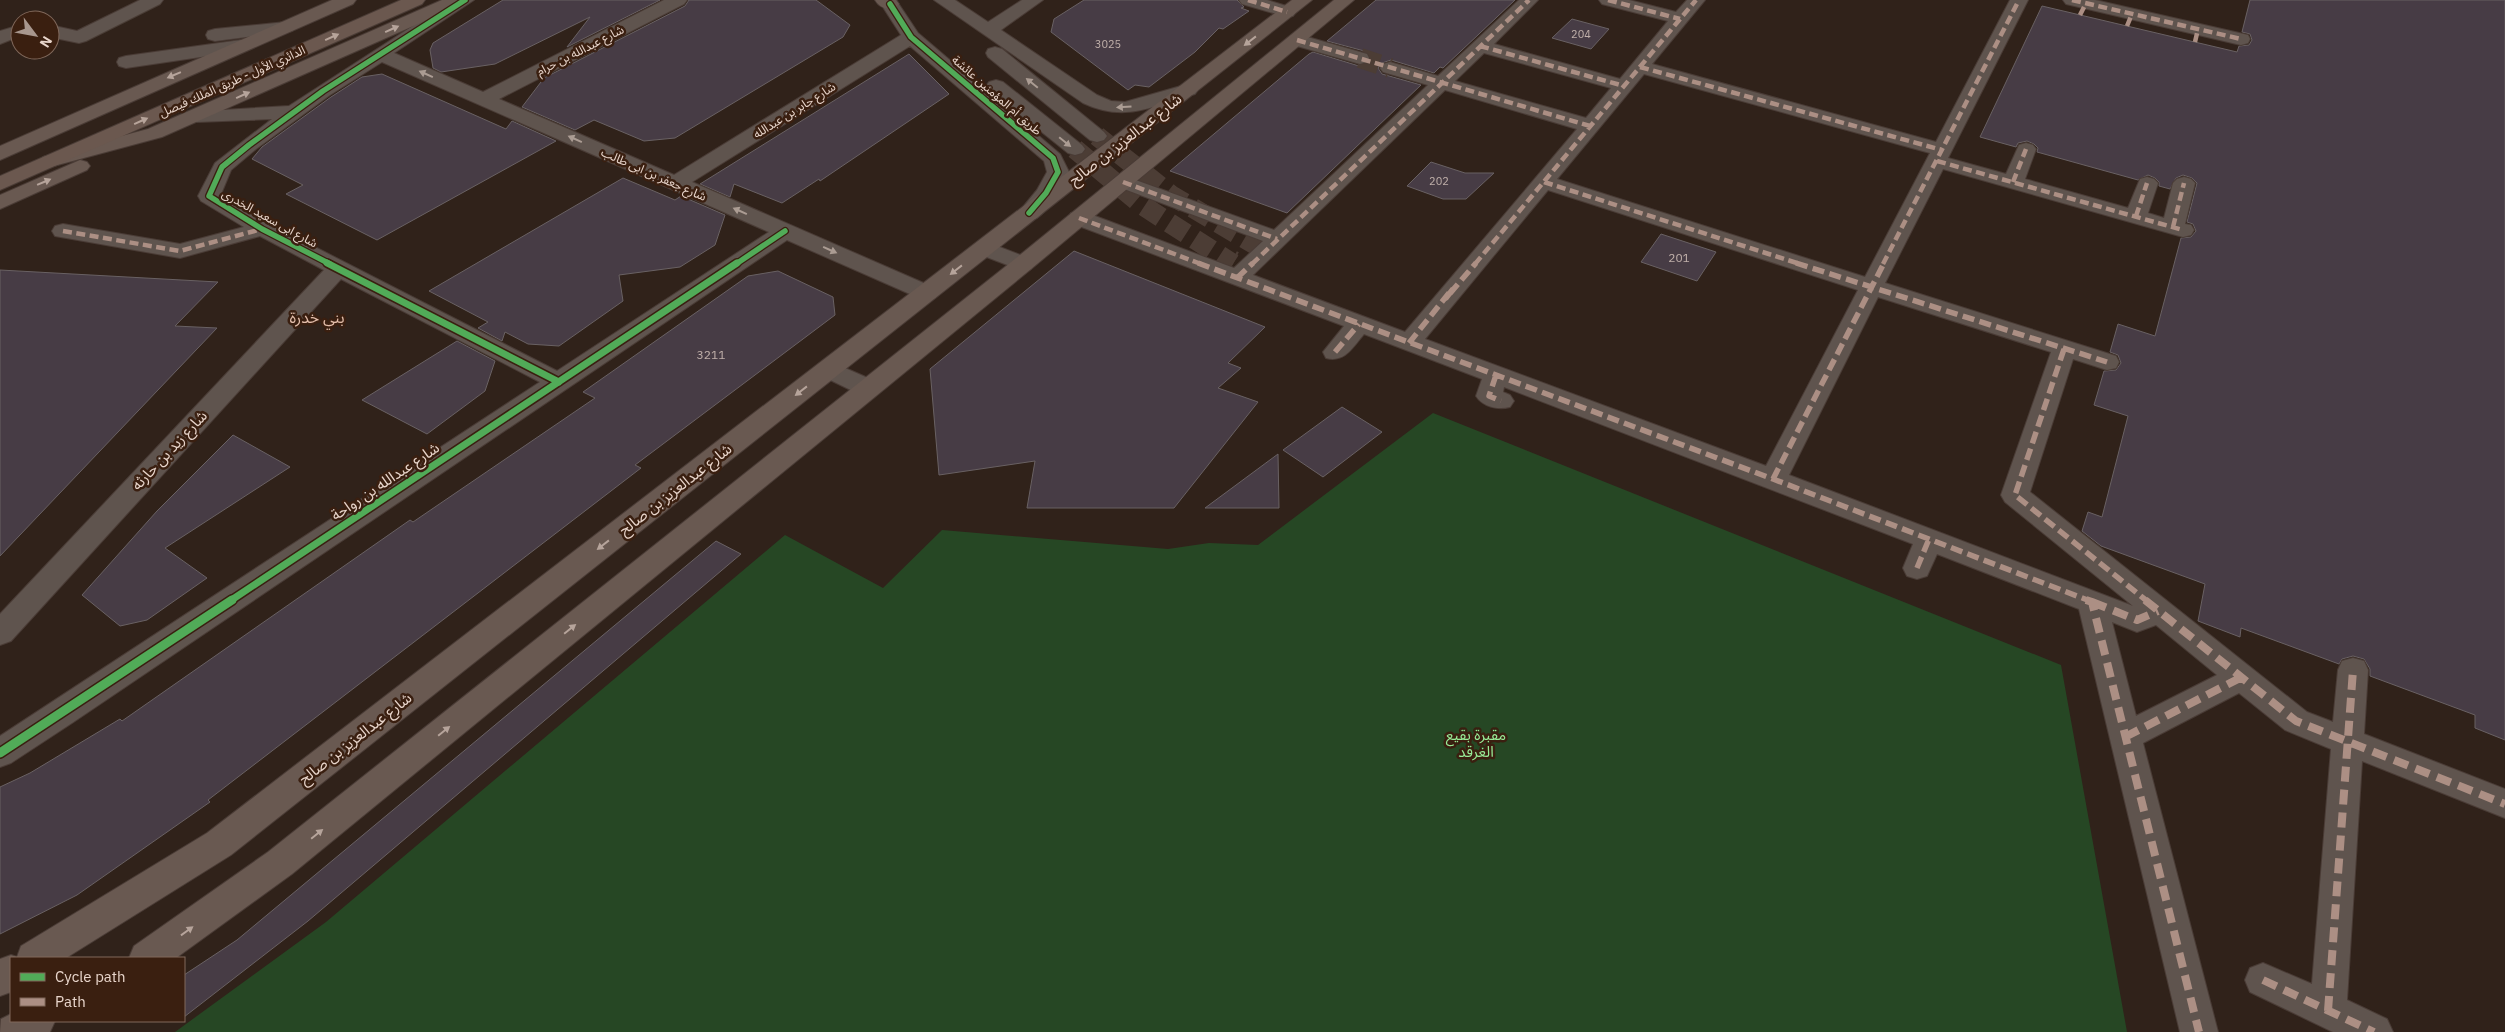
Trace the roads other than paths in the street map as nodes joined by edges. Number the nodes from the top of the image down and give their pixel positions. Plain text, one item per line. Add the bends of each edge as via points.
1 (154, 0) edge
2 (347, 0) edge
3 (385, 0) edge
4 (416, 0) edge
5 (457, 0) edge
6 (465, 0) edge
7 (678, 0) edge
8 (936, 0) edge
9 (943, 0) edge
10 (1034, 0) edge
11 (1248, 0) edge
12 (1346, 0) edge
13 (1529, 0) edge
14 (1608, 0) edge
15 (1696, 0) edge
16 (2019, 0) edge
17 (887, 2) edge
18 (1295, 6) edge
19 (2080, 6) edge
20 (1680, 19) junction
21 (286, 27) junction
22 (989, 30) junction
23 (60, 33) edge
24 (264, 36) junction
25 (911, 37) junction
26 (2241, 38) dead end
27 (171, 40) dead end
28 (1297, 40) junction
29 (1480, 46) junction
30 (151, 51) dead end
31 (380, 54) junction
32 (256, 55) junction
33 (1360, 58) tunnel mouth
34 (126, 62) dead end
35 (1640, 67) junction
36 (1390, 68) tunnel mouth
37 (1442, 83) junction
38 (1624, 86) junction
39 (1188, 90) junction
40 (483, 99) junction
41 (294, 112) junction
42 (196, 116) junction
43 (1590, 126) junction
44 (155, 133) junction
45 (1097, 136) tunnel mouth
46 (1075, 149) tunnel mouth
47 (2026, 150) dead end
48 (0, 154) edge
49 (1939, 155) junction
50 (49, 162) junction
51 (0, 165) edge
52 (1124, 182) junction
53 (1544, 182) junction
54 (2013, 182) junction
55 (2147, 182) dead end
56 (676, 183) junction
57 (2184, 183) dead end
58 (0, 184) edge
59 (0, 203) edge
60 (1029, 213) junction
61 (2136, 216) junction
62 (1079, 218) junction
63 (262, 228) junction
64 (63, 231) dead end
65 (785, 231) junction
66 (1277, 239) junction
67 (984, 248) junction
68 (1023, 264) junction
69 (338, 268) junction
70 (1238, 278) junction
71 (1871, 288) junction
72 (927, 293) junction
73 (1359, 324) junction
74 (1409, 342) junction
75 (2064, 349) junction
76 (1334, 352) dead end
77 (2107, 362) dead end
78 (829, 369) junction
79 (559, 382) junction
80 (868, 388) junction
81 (1773, 479) junction
82 (1929, 539) junction
83 (1917, 568) dead end
84 (2092, 602) junction
85 (2158, 610) junction
86 (0, 633) edge
87 (2353, 670) dead end
88 (2242, 678) junction
89 (2125, 737) junction
90 (2348, 743) junction
91 (0, 753) edge
92 (2505, 804) edge
93 (36, 957) edge
94 (148, 957) edge
95 (2263, 980) dead end
96 (2328, 1011) junction
97 (34, 1022) edge
98 (14, 1032) edge
99 (2199, 1032) edge
100 (2374, 1032) edge

1 - 23 street via 79,37
2 - 21 main road
3 - 32 highway, الدائري الأول - طريق الملك فيصل
32 -> 4 highway, الدائري الأول - طريق الملك فيصل
42 -> 5 main road
6 - 31 street, شارع ابى سعيد الخدرى
7 - 40 street, شارع عبدالله بن حرام
45 -> 8 street via 960,25
9 - 22 street
10 - 22 street
11 - 18 street
12 - 28 main road, شارع عبدالعزيز بن صالح
13 - 29 street
14 - 20 street
15 - 20 street
16 - 49 street
17 - 25 street, طريق أم المؤمنين عائشة
17 -> 46 street via 932,34
18 -> 39 main road, شارع عبدالعزيز بن صالح
19 - 26 street via 2196,36
20 - 35 street
21 - 24 main road
21 - 27 street
39 -> 22 street via 1126,108 1107,107 1090,99
24 - 30 street
24 - 32 main road
25 - 56 street, شارع جابر بن عبدالله
25 - 60 street, طريق أم المؤمنين عائشة via 1053,158 1058,172
28 - 33 street
28 - 52 main road, شارع عبدالعزيز بن صالح
29 - 37 street
29 - 38 street
40 -> 31 street, شارع جعفر بن ابى طالب
31 - 41 street, شارع ابى سعيد الخدرى
32 - 34 street
32 -> 48 main road
50 -> 32 highway, الدائري الأول - طريق الملك فيصل
32 - 51 highway
35 - 38 street
35 - 49 street
36 - 37 street
37 - 43 street
37 - 66 street
38 - 43 street
39 - 60 main road, شارع عبدالعزيز بن صالح
56 -> 40 street, شارع جعفر بن ابى طالب
41 - 42 street
41 - 63 street, شارع ابى سعيد الخدرى via 222,167 209,196
42 - 44 main road
43 - 53 street
44 - 50 main road
59 -> 44 main road
47 - 54 street
49 - 54 street
49 - 71 street
50 - 58 highway, الدائري الأول - طريق الملك فيصل
52 - 62 main road, شارع عبدالعزيز بن صالح
52 - 66 street
53 - 71 street
53 - 74 street
54 - 61 street
55 - 61 street
65 -> 56 street, شارع جعفر بن ابى طالب
57 - 61 street via 2178,228
60 - 67 main road, شارع عبدالعزيز بن صالح
62 - 68 main road, شارع عبدالعزيز بن صالح
62 - 70 street
63 - 64 street via 180,251
63 - 69 street, شارع ابى سعيد الخدرى
65 -> 72 street, شارع جعفر بن ابى طالب
65 - 79 street, شارع عبدالله بن رواحة
66 - 70 street
67 - 68 street
67 -> 72 main road, شارع عبدالعزيز بن صالح
68 - 80 main road, شارع عبدالعزيز بن صالح
69 - 79 street, شارع ابى سعيد الخدرى
69 - 86 street, شارع زيد بن حارثه
70 - 73 street
71 - 75 street
71 - 81 street
72 - 78 main road, شارع عبدالعزيز بن صالح
73 - 74 street
73 - 76 street
74 - 81 street via 1498,388
75 - 77 street
75 - 85 street via 2015,495
78 - 80 street
78 -> 93 main road, شارع عبدالعزيز بن صالح via 219,844
79 - 91 street, شارع عبدالله بن رواحة
94 -> 80 main road, شارع عبدالعزيز بن صالح via 280,863
81 - 82 street
82 - 83 street
82 - 84 street
84 - 85 street via 2137,620
84 - 89 street
85 - 88 street
87 - 90 street
88 - 89 street
88 - 90 street via 2296,721
89 - 99 street
90 - 92 street
90 - 96 street
95 - 96 street
96 - 100 street
97 - 98 main road

